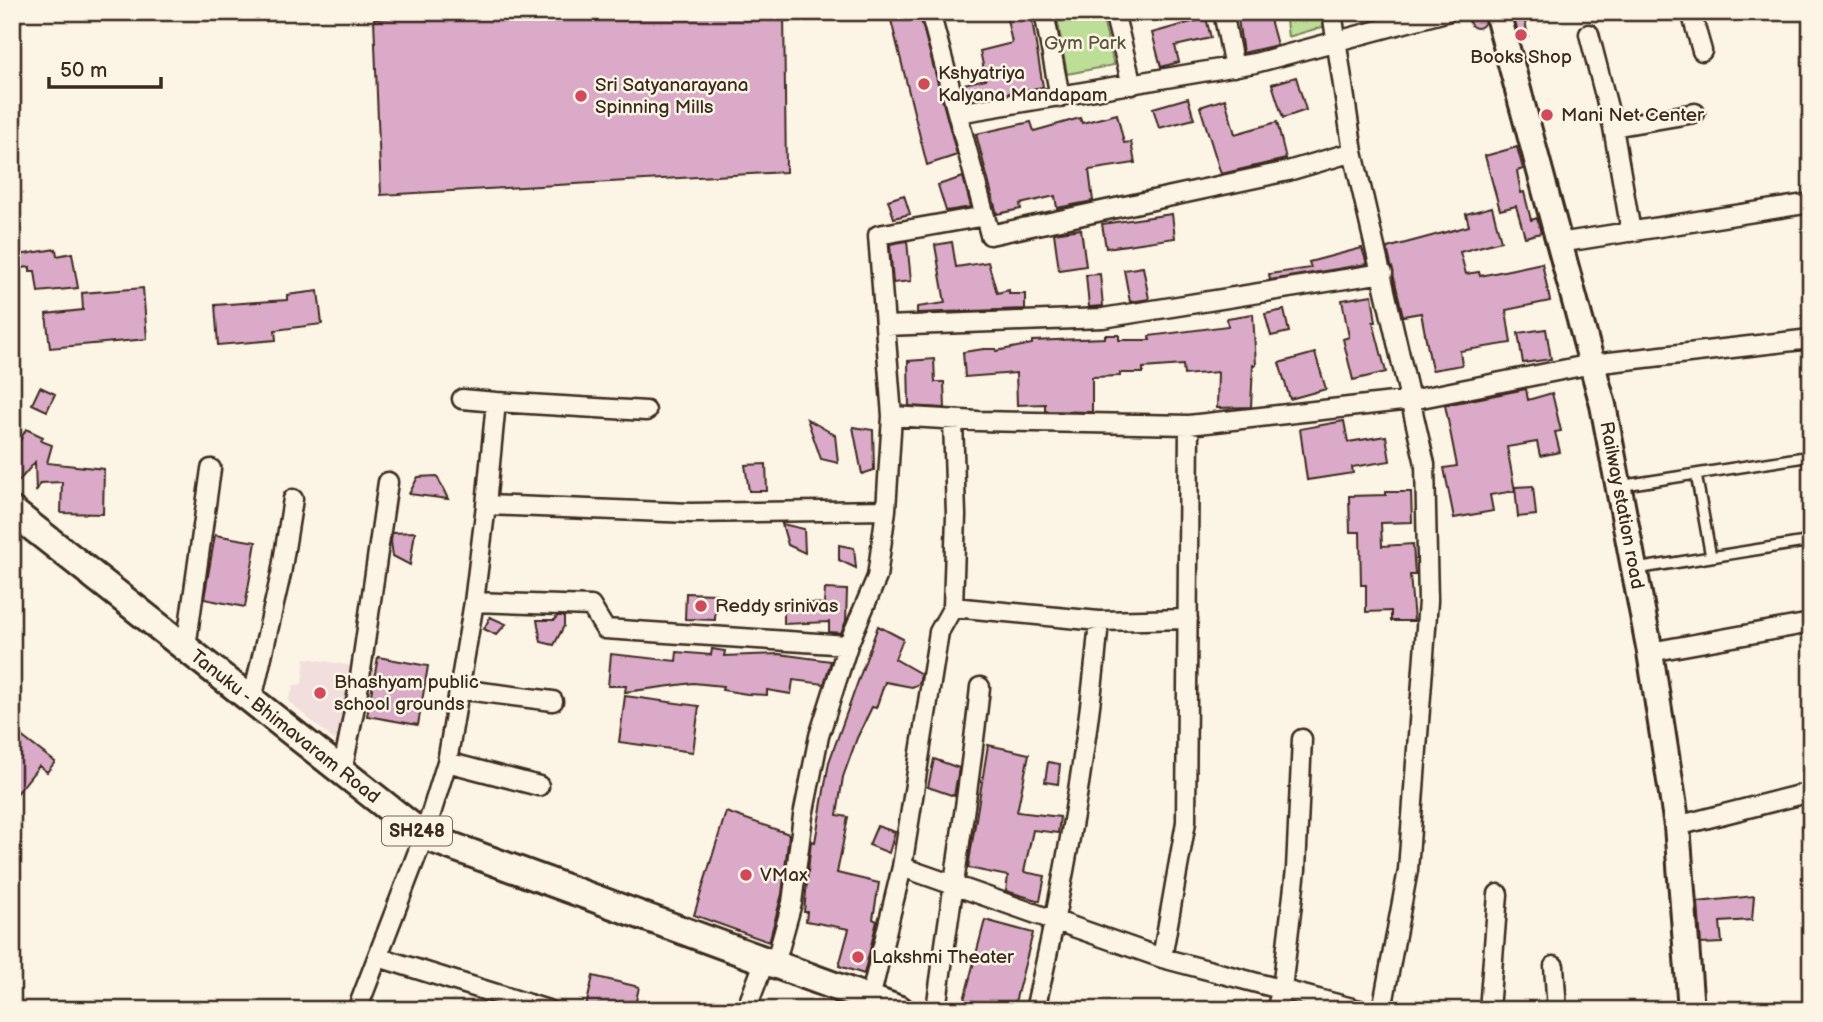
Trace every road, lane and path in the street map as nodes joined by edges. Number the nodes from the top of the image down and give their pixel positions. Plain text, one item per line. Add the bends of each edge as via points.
1 (930, 12) edge
2 (1044, 12) edge
3 (1114, 12) edge
4 (1223, 12) edge
5 (1332, 12) edge
6 (1446, 12) edge
7 (1497, 12) edge
8 (1691, 12) edge
9 (1588, 34) dead end
10 (1336, 41) junction
11 (1702, 51) dead end
12 (1234, 67) junction
13 (1132, 85) junction
14 (1060, 97) junction
15 (958, 113) junction
16 (1695, 113) dead end
17 (1613, 127) junction
18 (1353, 152) junction
19 (1811, 203) edge
20 (985, 216) junction
21 (1631, 232) junction
22 (1559, 243) junction
23 (1382, 273) junction
24 (885, 327) junction
25 (1811, 339) edge
26 (1592, 365) junction
27 (463, 399) dead end
28 (1411, 400) junction
29 (496, 402) junction
30 (646, 411) dead end
31 (892, 416) junction
32 (953, 420) junction
33 (1189, 425) junction
34 (1811, 456) edge
35 (211, 470) dead end
36 (1696, 474) junction
37 (388, 482) dead end
38 (1619, 486) junction
39 (293, 499) dead end
40 (486, 505) junction
41 (886, 510) junction
42 (12, 511) edge
43 (1811, 541) edge
44 (1711, 557) junction
45 (1634, 569) junction
46 (474, 602) junction
47 (953, 607) junction
48 (1188, 619) junction
49 (1099, 621) junction
50 (1811, 623) edge
51 (848, 645) junction
52 (186, 648) junction
53 (1650, 652) junction
54 (980, 687) dead end
55 (458, 690) junction
56 (252, 700) junction
57 (553, 701) dead end
58 (1302, 739) dead end
59 (447, 762) junction
60 (342, 772) junction
61 (539, 786) dead end
62 (1811, 792) edge
63 (1677, 826) junction
64 (424, 836) junction
65 (902, 867) junction
66 (952, 884) junction
67 (1498, 894) dead end
68 (1055, 922) junction
69 (378, 957) junction
70 (1162, 958) junction
71 (770, 962) junction
72 (1554, 966) dead end
73 (1282, 989) junction
74 (498, 1002) edge
75 (884, 1006) edge
76 (357, 1010) edge
77 (548, 1010) edge
78 (746, 1010) edge
79 (936, 1010) edge
80 (1035, 1010) edge
81 (1276, 1010) edge
82 (1360, 1010) edge
83 (1382, 1010) edge
84 (1489, 1010) edge
85 (1557, 1010) edge
86 (1691, 1010) edge

1 - 15 street
2 - 14 street
3 - 13 street
4 - 12 street
5 - 10 street
6 - 10 street
7 - 22 street, Railway station road
8 - 11 street
9 - 17 street
10 - 12 street
10 - 18 street
12 - 13 street
13 - 14 street
14 - 15 street
15 - 20 street
16 - 17 street
17 - 21 street
18 - 20 street via 1288,171 990,235
18 - 23 street
19 - 21 street
20 - 24 street via 878,235
21 - 22 street
22 - 26 street, Railway station road
23 - 24 street via 1103,318
23 - 28 street
24 - 31 street
25 - 26 street
26 - 28 street
26 - 38 street, Railway station road
27 - 29 street
28 - 33 street
28 - 83 street via 1425,464 1428,601 1408,870
29 - 30 street
29 - 40 street
31 - 32 street
31 - 41 street
32 - 33 street
32 - 47 street
33 - 48 street
34 - 36 lane
35 - 52 street
36 - 38 lane
36 - 44 lane
37 - 60 street
38 - 45 street, Railway station road
39 - 56 street
40 - 41 street via 691,513
40 - 46 street
41 - 51 street via 877,577
42 - 52 main road, Tanuku - Bhimavaram Road / SH248
43 - 44 lane
44 - 45 lane
45 - 53 street, Railway station road
46 - 51 street via 591,606 605,629
46 - 55 street
47 - 49 street
47 - 65 street via 939,632
48 - 49 street
48 - 70 street via 1186,822
49 - 68 street via 1094,680
50 - 53 street
51 - 71 street via 819,736 792,903
52 - 56 main road, Tanuku - Bhimavaram Road / SH248
53 - 63 street, Railway station road
54 - 66 street via 972,772
55 - 57 street
55 - 59 street
56 - 60 main road, Tanuku - Bhimavaram Road / SH248
58 - 73 street via 1296,869
59 - 61 street
59 - 64 street
60 - 64 main road, Tanuku - Bhimavaram Road / SH248
62 - 63 street
63 - 86 street, Railway station road
64 - 69 street
64 - 71 main road, Tanuku - Bhimavaram Road / SH248
65 - 66 street
65 - 75 street
66 - 68 street
66 - 79 street
67 - 84 street
68 - 70 street
68 - 80 street
69 - 74 street
69 - 76 street
70 - 73 street
71 - 75 main road, Tanuku - Bhimavaram Road / SH248
71 - 78 street
72 - 85 street
73 - 81 street
73 - 82 street
74 - 77 street

